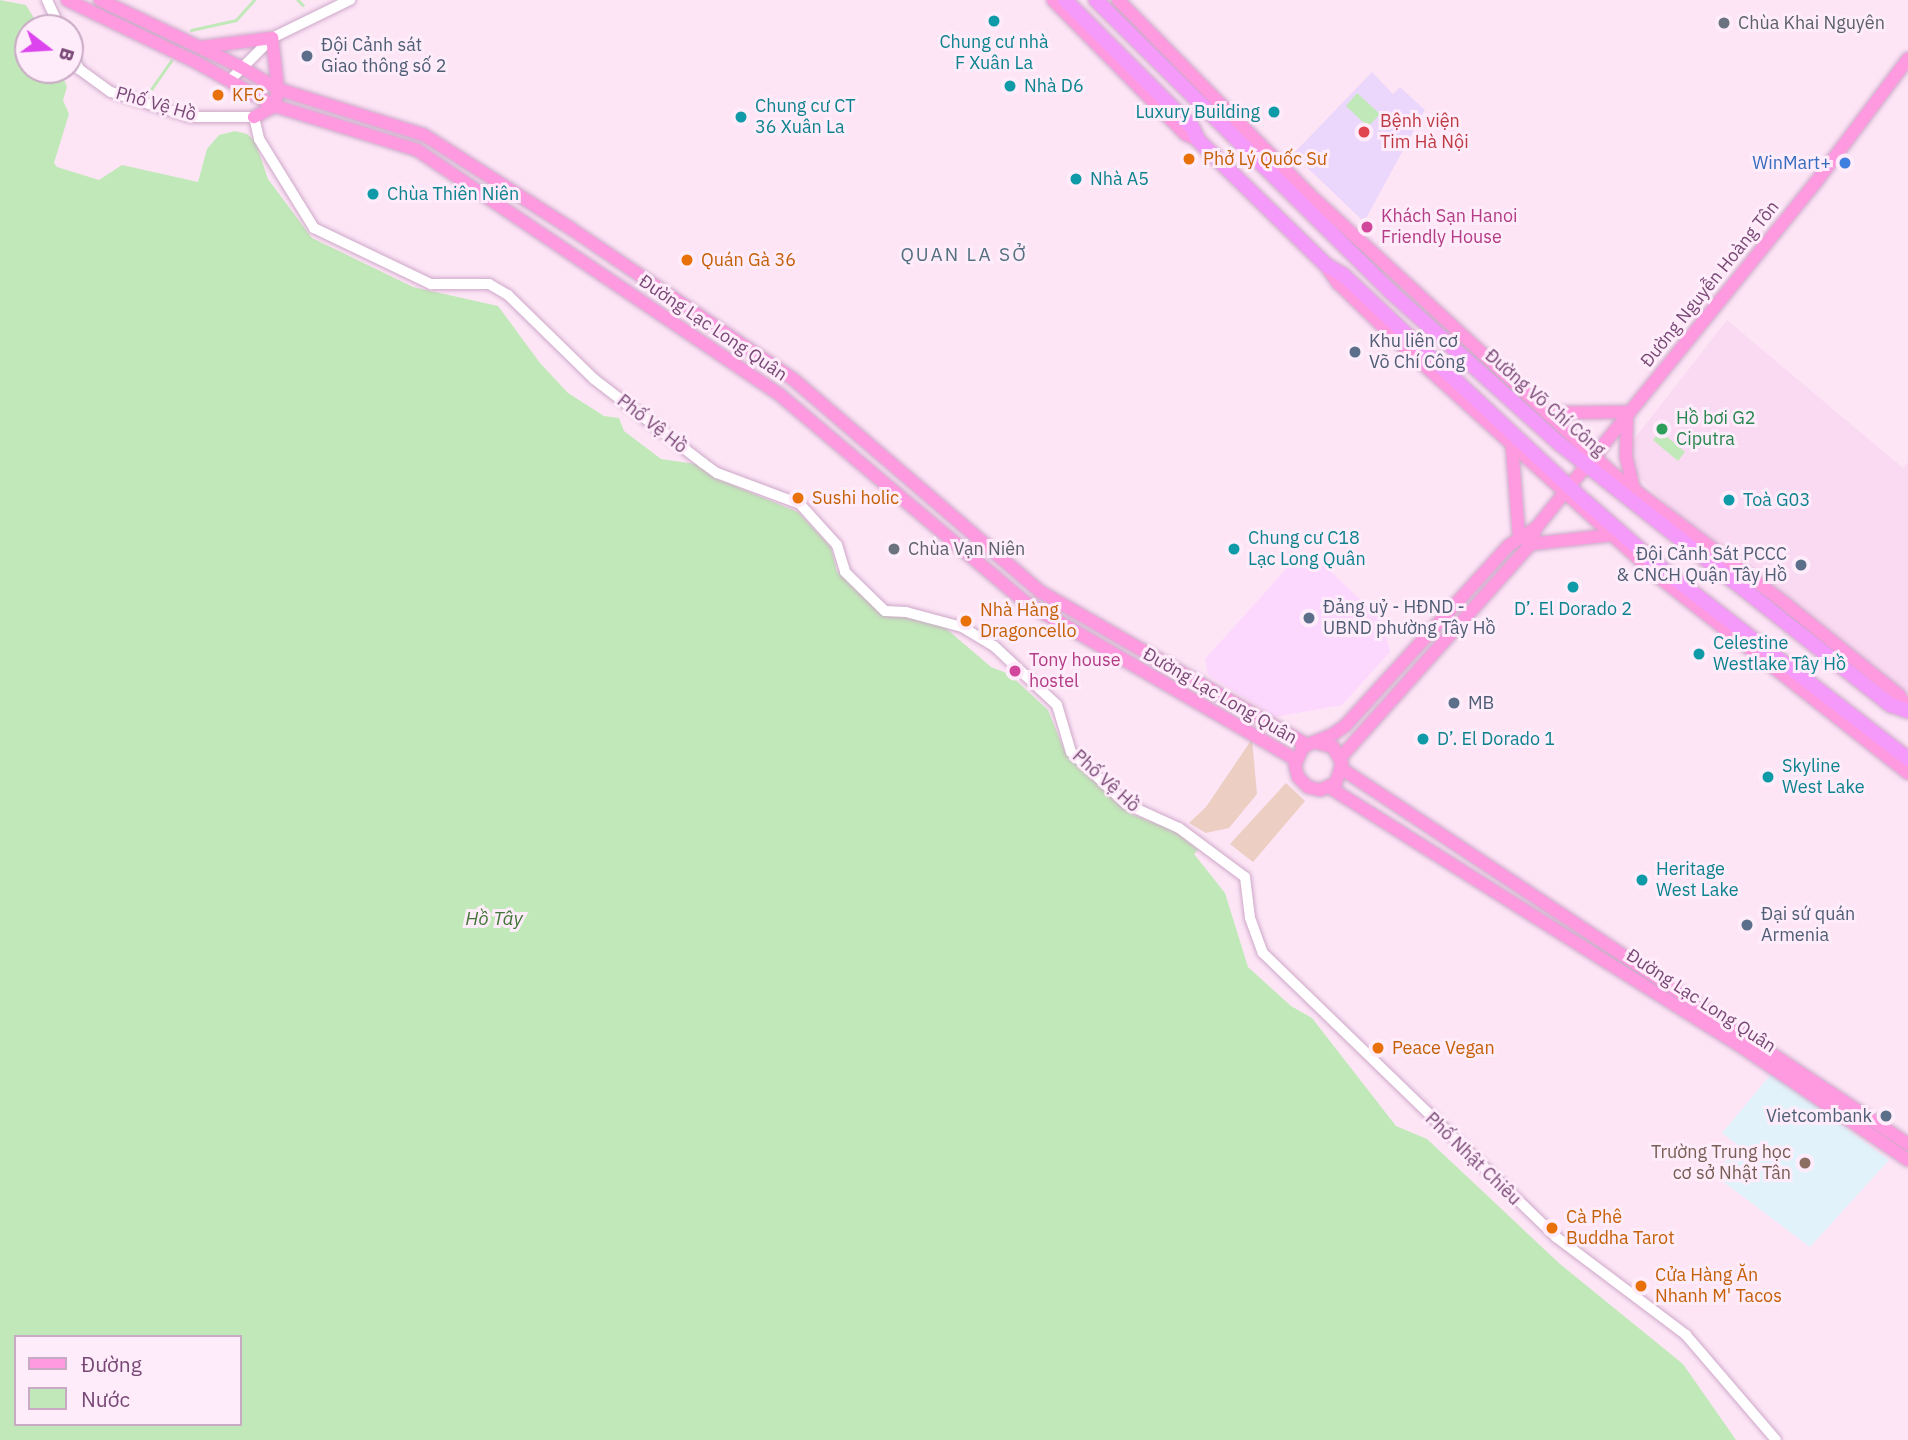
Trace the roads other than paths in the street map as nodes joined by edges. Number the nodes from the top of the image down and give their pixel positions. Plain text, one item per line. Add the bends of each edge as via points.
1 (67, 0) edge
2 (100, 0) edge
3 (350, 0) edge
4 (1053, 0) edge
5 (1065, 0) edge
6 (1096, 0) edge
7 (1118, 0) edge
8 (272, 38) junction
9 (201, 47) junction
10 (1908, 59) edge
11 (239, 66) junction
12 (84, 73) edge
13 (231, 79) junction
14 (278, 89) junction
15 (275, 106) junction
16 (254, 117) junction
17 (1198, 140) junction
18 (1326, 265) junction
19 (1627, 412) junction
20 (1545, 413) junction
21 (1561, 428) junction
22 (1560, 444) junction
23 (1512, 446) junction
24 (1589, 461) junction
25 (1544, 472) joint
26 (1612, 473) joint
27 (1567, 488) junction
28 (1634, 490) junction
29 (1588, 509) junction
30 (1536, 528) junction
31 (1611, 535) junction
32 (1519, 536) junction
33 (1531, 544) junction
34 (1908, 710) edge
35 (1310, 744) junction
36 (1908, 759) edge
37 (1296, 760) junction
38 (1342, 763) junction
39 (1908, 773) edge
40 (1329, 787) junction
41 (1212, 853) joint
42 (1908, 1144) edge
43 (1908, 1160) edge
44 (1776, 1440) edge

1 - 13 main road, Đường Lạc Long Quân
2 - 9 main road, Đường Lạc Long Quân
3 - 8 street
4 - 17 main road via 1178,127
5 - 17 highway via 1192,127
6 - 22 highway, Đường Võ Chí Công via 1391,292
7 - 20 main road, Đường Võ Chí Công via 1309,194
8 - 9 main road
8 - 11 street
8 - 14 main road
9 - 11 main road, Đường Lạc Long Quân
10 - 19 main road, Đường Nguyễn Hoàng Tôn via 1816,182
11 - 13 street
11 - 14 main road, Đường Lạc Long Quân
12 - 16 street, Phố Vệ Hồ via 111,92 191,117
13 - 15 main road, Đường Lạc Long Quân
14 - 15 main road
14 - 35 main road, Đường Lạc Long Quân via 424,135 793,379 1041,592
15 - 16 main road
15 - 37 main road, Đường Lạc Long Quân via 417,150 780,395 1025,602
16 - 41 street, Phố Vệ Hồ via 259,139 314,228 431,284 489,285 508,295 594,379 703,463 717,473 800,504 836,545 845,572 885,611 962,627 994,646 1057,705 1071,752 1136,811 1179,828
17 - 18 highway
18 - 23 main road via 1338,283
18 - 27 highway via 1343,275
19 - 20 main road
19 - 24 main road, Đường Nguyễn Hoàng Tôn
19 - 28 main road via 1626,457
20 - 21 main road, Đường Võ Chí Công
21 - 22 highway
21 - 24 main road, Đường Võ Chí Công
22 - 24 highway, Đường Võ Chí Công
23 - 25 main road
23 - 32 main road
24 - 26 highway
24 - 27 main road, Đường Nguyễn Hoàng Tôn
24 - 34 highway, Đường Võ Chí Công via 1891,705
25 - 27 highway
26 - 28 main road, Đường Võ Chí Công
27 - 29 highway
27 - 30 main road, Đường Nguyễn Hoàng Tôn
28 - 34 main road, Đường Võ Chí Công via 1889,686
29 - 31 main road
29 - 36 highway
30 - 32 main road, Đường Nguyễn Hoàng Tôn
30 - 33 main road, Đường Nguyễn Hoàng Tôn
31 - 33 main road
31 - 39 main road
32 - 35 main road, Đường Nguyễn Hoàng Tôn via 1345,726
33 - 38 main road, Đường Nguyễn Hoàng Tôn
35 - 37 main road
35 - 38 main road via 1327,743
37 - 40 main road via 1302,783 1313,789
38 - 40 main road
38 - 42 main road, Đường Lạc Long Quân
40 - 43 main road, Đường Lạc Long Quân via 1731,1040
41 - 44 street, Phố Nhật Chiêu via 1228,860 1245,877 1250,918 1263,953 1556,1237 1686,1335

